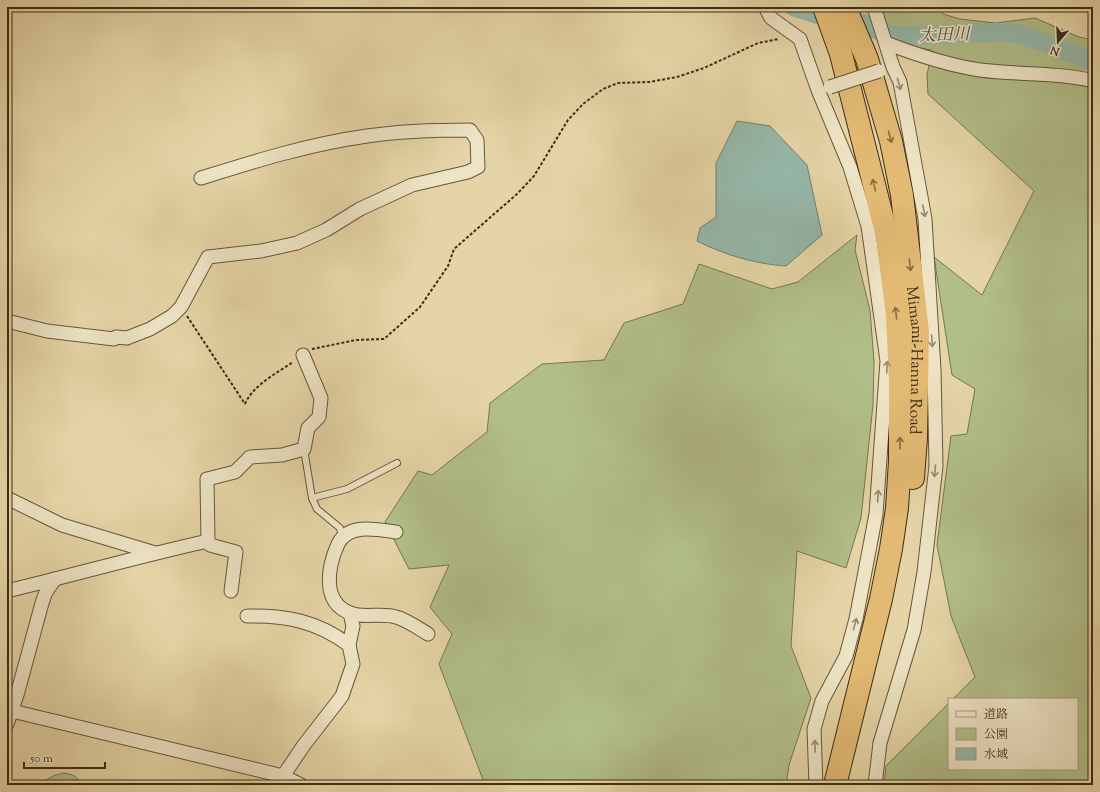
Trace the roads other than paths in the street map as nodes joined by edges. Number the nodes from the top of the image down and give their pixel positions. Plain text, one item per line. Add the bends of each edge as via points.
1 (765, 7) edge
2 (811, 7) edge
3 (824, 7) edge
4 (845, 7) edge
5 (854, 7) edge
6 (874, 7) edge
7 (886, 43) junction
8 (873, 65) junction
9 (893, 67) junction
10 (1093, 81) edge
11 (824, 88) junction
12 (856, 113) junction
13 (201, 178) dead end
14 (7, 321) edge
15 (303, 355) road end
16 (304, 449) junction
17 (397, 463) dead end
18 (7, 498) edge
19 (312, 498) junction
20 (396, 532) dead end
21 (342, 537) junction
22 (208, 541) junction
23 (155, 553) junction
24 (55, 579) junction
25 (7, 591) edge
26 (231, 592) dead end
27 (350, 613) junction
28 (247, 616) dead end
29 (428, 634) dead end
30 (349, 645) junction
31 (12, 711) junction
32 (853, 715) junction
33 (7, 724) edge
34 (836, 780) edge
35 (283, 781) edge
36 (301, 785) edge
37 (816, 785) edge
38 (875, 785) edge

1 - 11 street via 771,18 800,39
2 - 12 highway
3 - 12 highway, Mimami-Hanna Road via 841,54
4 - 8 highway, Mimami-Hanna Road
5 - 8 highway
6 - 7 street
7 - 9 street
7 - 10 street via 930,60 963,67
8 - 9 street
8 - 11 street, bridge
8 -> 32 highway, Mimami-Hanna Road via 902,195 918,332 916,438 903,541
9 -> 38 street via 900,82 925,220 934,370 936,466 924,572 914,630 880,743
37 -> 11 street via 814,729 822,701 846,656 856,619 876,514 887,361 876,267 868,226
32 -> 12 highway, Mimami-Hanna Road via 892,542 900,461 897,315 887,236
13 - 14 street via 270,157 367,136 470,130 477,140 478,167 468,172 412,185 297,243 261,251 208,257 180,307 172,316 127,338 114,339 47,331
15 - 16 street via 321,398 319,417 308,428
16 - 19 lane
16 - 22 street via 282,455 250,456 235,472 207,479
17 - 19 lane via 347,488
18 - 23 street via 62,525
19 - 21 lane via 317,510 340,528
20 - 21 street via 356,530
21 - 27 street via 331,559 328,573 333,598
22 - 23 street
22 - 26 street via 210,545 236,552
23 - 24 street
24 - 25 street
24 - 31 street via 42,603
27 - 29 street via 396,617
27 - 30 street via 353,626
28 - 30 street via 286,617 308,623 337,636
30 - 35 street via 353,664 342,696 304,745
31 - 33 street
31 - 35 street
32 - 34 highway, Mimami-Hanna Road
35 - 36 street

